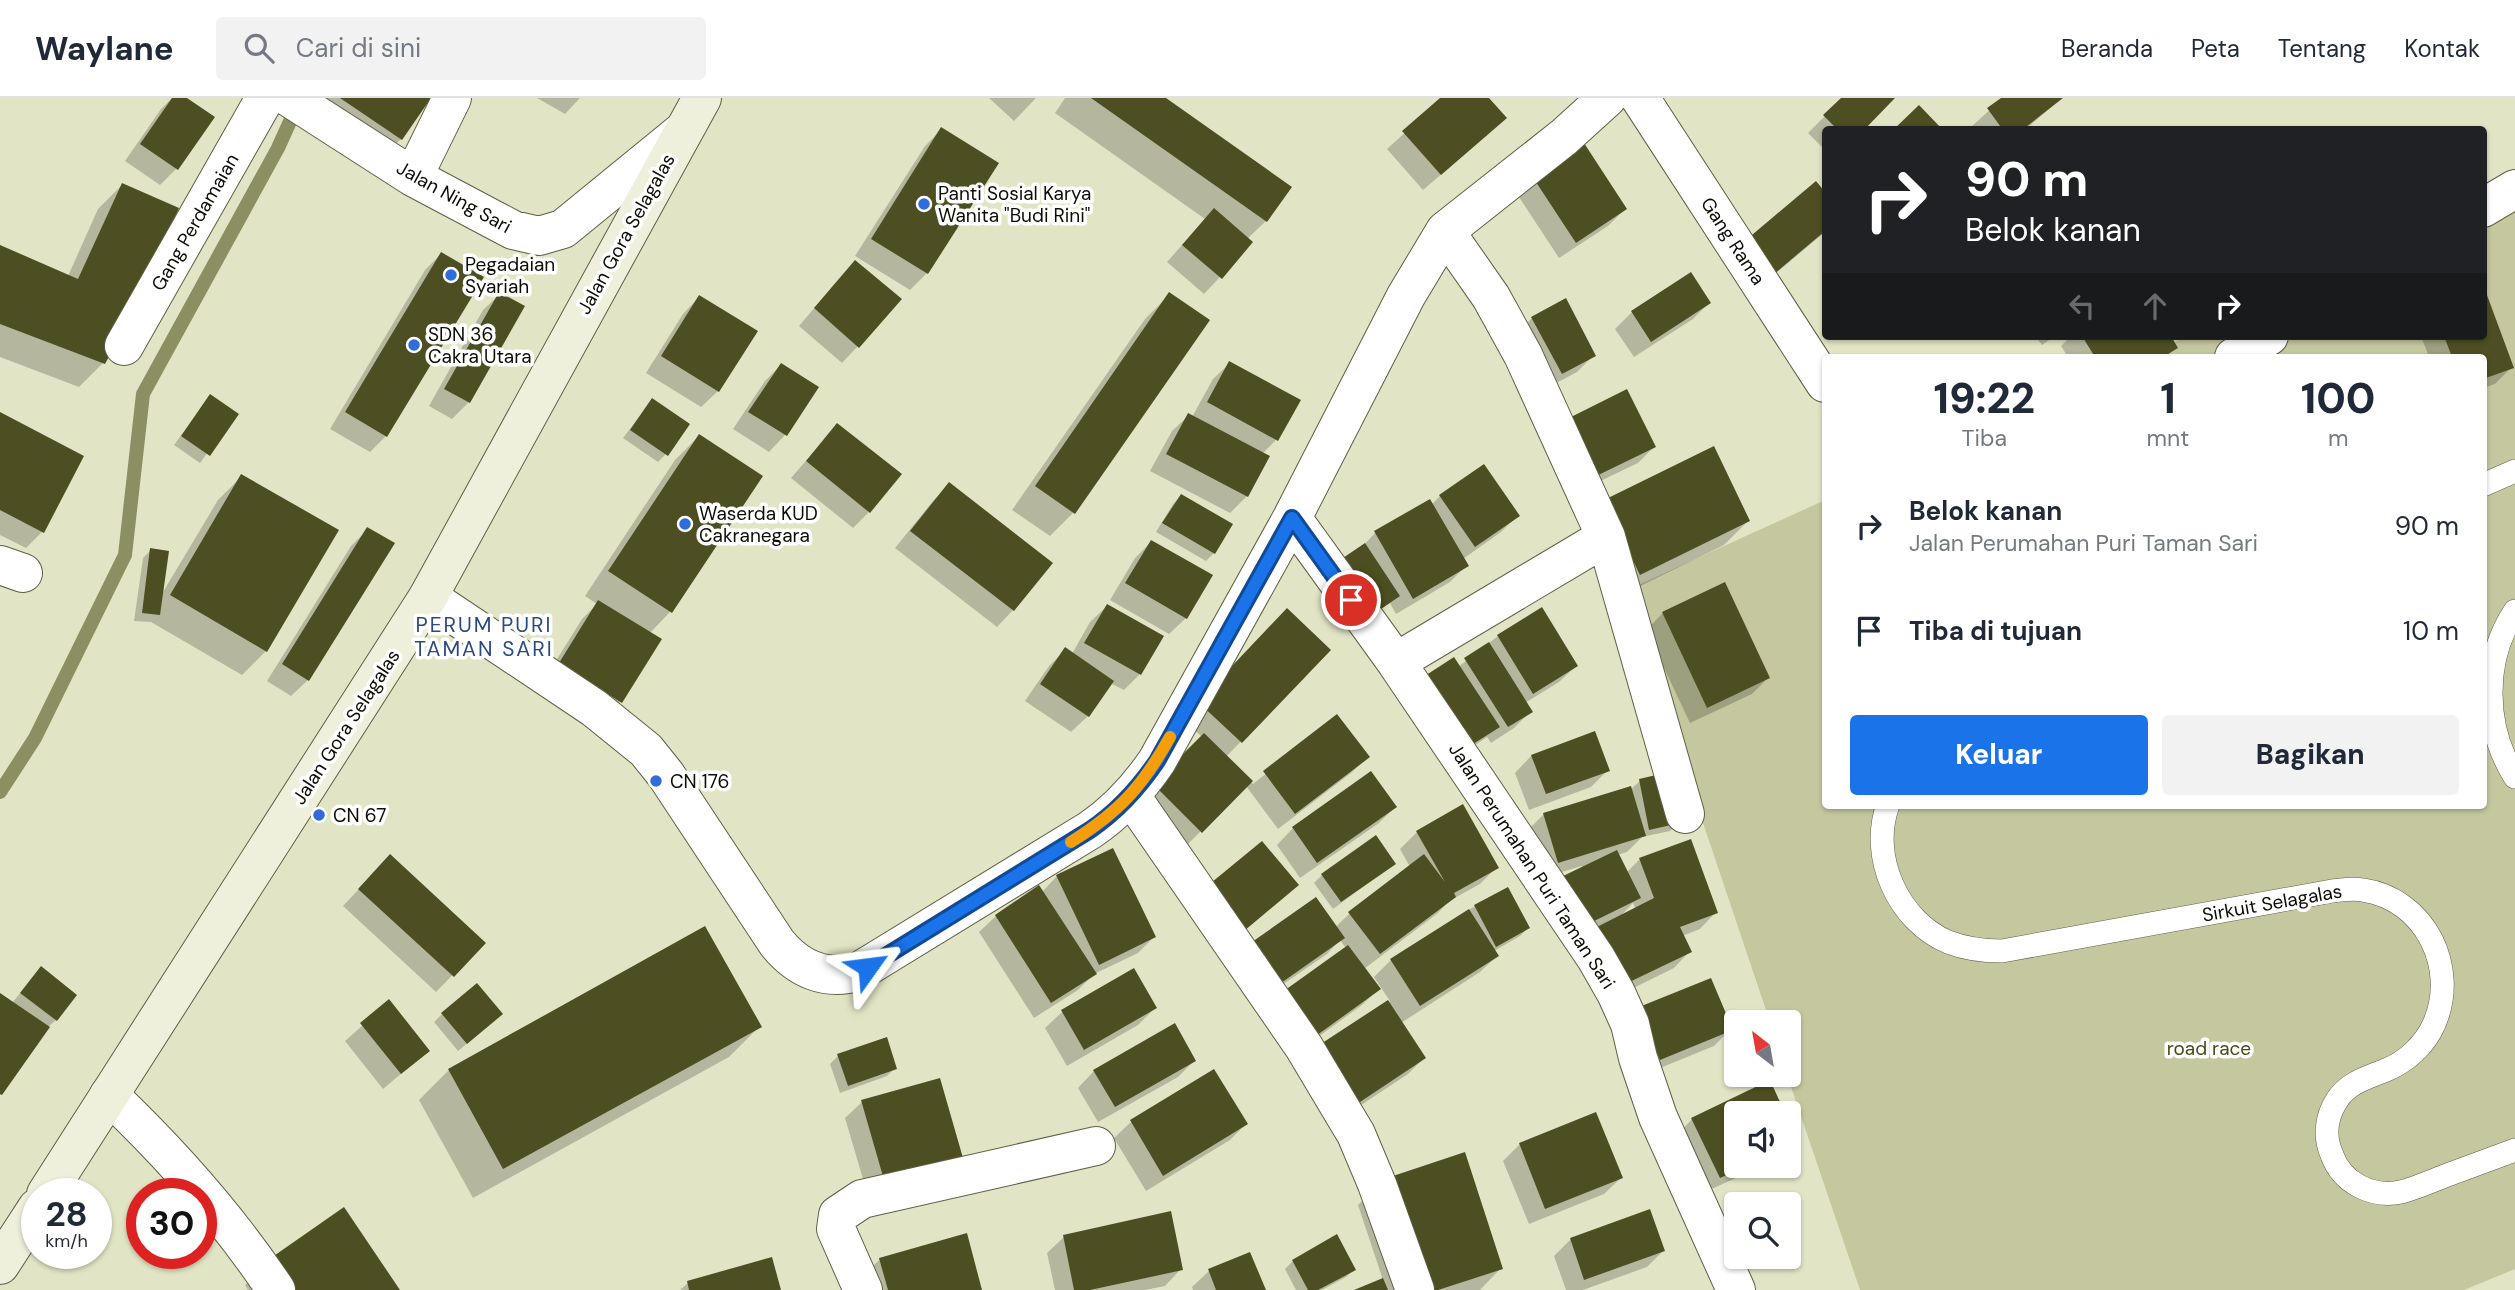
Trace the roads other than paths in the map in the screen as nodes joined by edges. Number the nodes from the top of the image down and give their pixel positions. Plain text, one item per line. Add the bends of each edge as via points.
1 (265, 98) edge
2 (290, 98) edge
3 (452, 98) edge
4 (702, 98) edge
5 (1607, 98) edge
6 (1640, 98) edge
7 (683, 131) junction
8 (413, 177) junction
9 (2515, 189) edge
10 (2487, 206) edge
11 (1444, 232) junction
12 (2262, 340) edge
13 (124, 346) dead end
14 (2239, 354) edge
15 (1822, 378) edge
16 (2515, 471) edge
17 (2487, 483) edge
18 (1292, 518) junction
19 (1606, 537) junction
20 (428, 597) junction
21 (2515, 611) edge
22 (1396, 662) junction
23 (2515, 777) edge
24 (1131, 796) junction
25 (1887, 809) edge
26 (1685, 814) dead end
27 (109, 1095) junction
28 (1096, 1146) dead end
29 (2515, 1150) edge
30 (56, 1178) edge
31 (21, 1233) edge
32 (0, 1265) edge
33 (1735, 1286) edge
34 (276, 1290) edge
35 (863, 1290) edge
36 (1415, 1290) edge

1 - 13 street, Gang Perdamaian
2 - 8 street, Jalan Ning Sari
3 - 8 street
4 - 7 street, Jalan Gora Selagalas
5 - 11 street
6 - 15 street, Gang Rama
7 - 8 street, Jalan Ning Sari via 571,225 547,236 521,234
7 - 20 street, Jalan Gora Selagalas
9 - 10 street
11 - 18 street via 1406,296
11 - 19 street via 1491,297 1523,355
12 - 14 street
16 - 17 lane
18 - 22 street, Jalan Perumahan Puri Taman Sari
18 - 24 street via 1157,761
19 - 22 street
19 - 26 street
20 - 24 street via 594,708 646,750 777,943 813,972 847,975 868,967 1090,830
20 - 27 street, Jalan Gora Selagalas
21 - 23 lane via 2493,663 2490,690 2498,742
22 - 33 street, Jalan Perumahan Puri Taman Sari via 1616,993 1658,1117
24 - 36 street via 1304,1047 1356,1134
25 - 29 lane, Sirkuit Selagalas via 1884,859 1902,903 1946,941 1983,951 2332,891 2364,890 2394,901 2420,921 2436,948 2443,979 2439,1011 2414,1052 2387,1070 2353,1083 2339,1097 2327,1126 2332,1157 2343,1174 2360,1187 2390,1193
27 - 30 street, Jalan Gora Selagalas
27 - 34 street via 212,1202
28 - 35 street via 862,1199 848,1207 838,1215 836,1229
31 - 32 street

